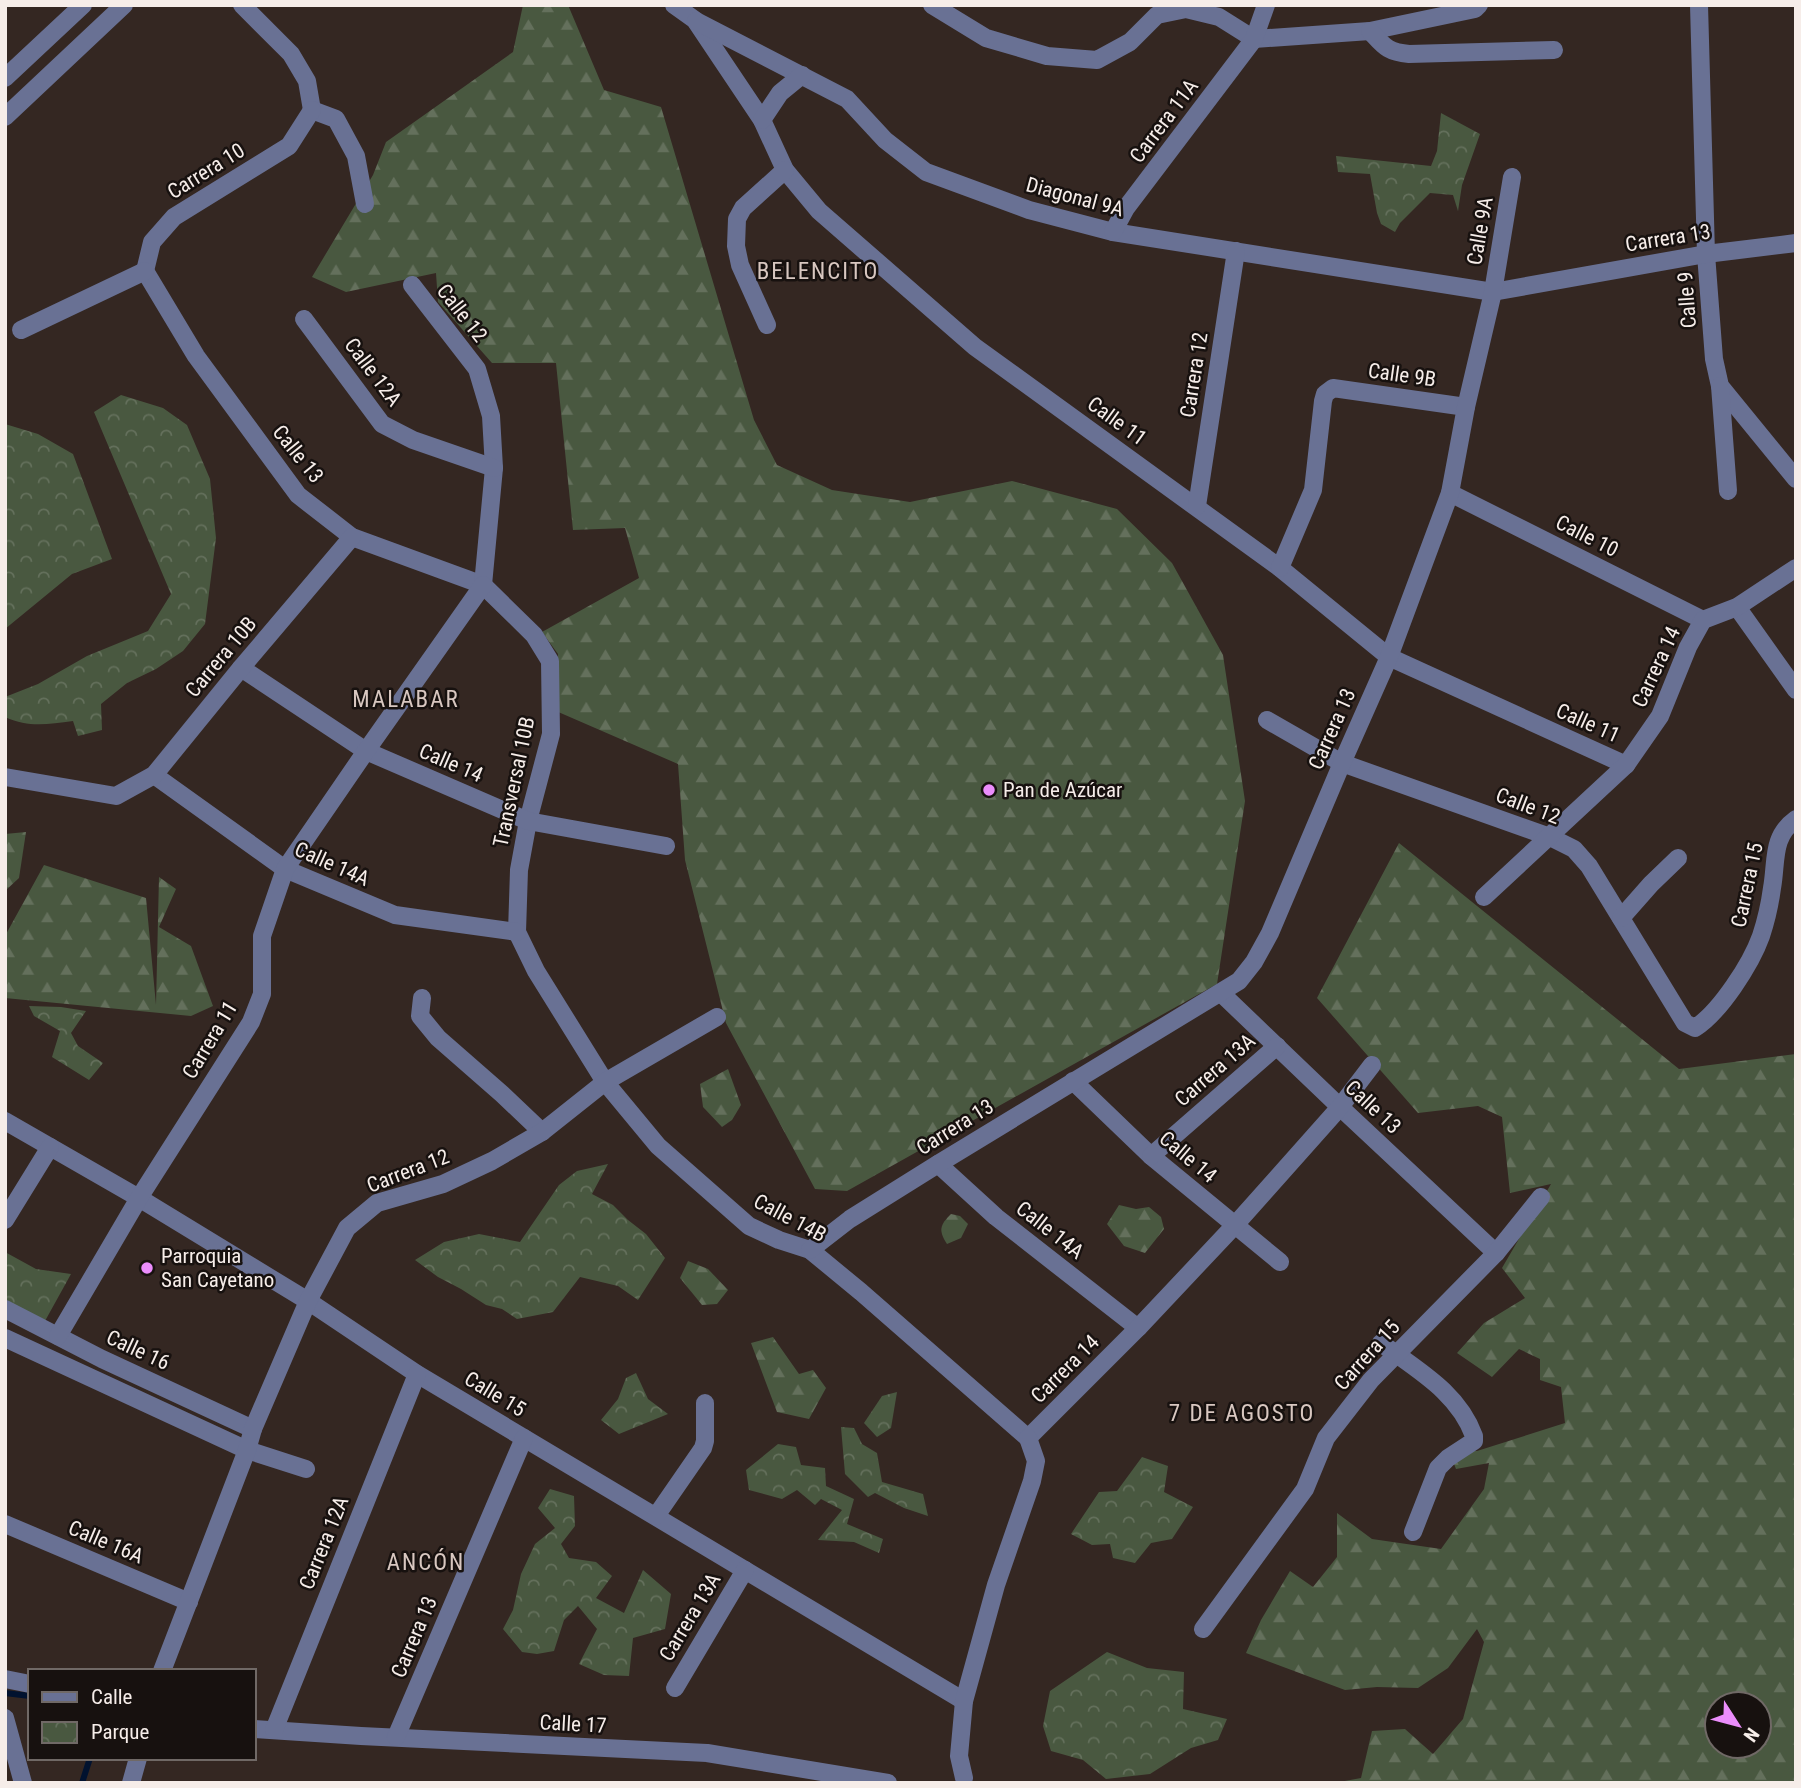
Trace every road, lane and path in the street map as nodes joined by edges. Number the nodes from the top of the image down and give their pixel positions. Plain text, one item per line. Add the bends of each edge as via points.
1 (83, 5) edge
2 (124, 5) edge
3 (242, 5) edge
4 (674, 5) edge
5 (932, 5) edge
6 (1266, 5) edge
7 (1699, 5) edge
8 (1477, 7) edge
9 (695, 20) junction
10 (1370, 31) junction
11 (1254, 39) junction
12 (1554, 50) dead end
13 (802, 75) junction
14 (5, 78) edge
15 (312, 110) junction
16 (5, 117) edge
17 (762, 120) junction
18 (785, 170) junction
19 (1512, 177) dead end
20 (365, 204) dead end
21 (1113, 232) junction
22 (1796, 243) edge
23 (1236, 251) junction
24 (1706, 254) junction
25 (145, 271) junction
26 (412, 285) dead end
27 (1493, 292) junction
28 (304, 319) dead end
29 (767, 325) dead end
30 (21, 330) dead end
31 (1720, 386) junction
32 (1466, 407) junction
33 (494, 468) junction
34 (1796, 479) edge
35 (1728, 491) dead end
36 (1450, 493) junction
37 (1197, 506) junction
38 (352, 537) junction
39 (1280, 568) junction
40 (1796, 568) edge
41 (483, 585) junction
42 (1737, 607) junction
43 (1703, 620) junction
44 (1389, 657) junction
45 (241, 668) junction
46 (1796, 690) edge
47 (1268, 720) dead end
48 (366, 751) junction
49 (1342, 763) junction
50 (1626, 765) junction
51 (154, 775) junction
52 (5, 777) edge
53 (1796, 819) edge
54 (528, 821) junction
55 (1550, 837) junction
56 (666, 846) dead end
57 (1678, 858) dead end
58 (285, 869) junction
59 (1484, 897) dead end
60 (1620, 918) junction
61 (517, 932) junction
62 (1221, 993) junction
63 (422, 998) dead end
64 (717, 1017) dead end
65 (1695, 1028) joint
66 (1277, 1046) junction
67 (1372, 1065) dead end
68 (1073, 1081) junction
69 (605, 1082) junction
70 (1340, 1107) junction
71 (5, 1121) edge
72 (542, 1132) junction
73 (50, 1147) junction
74 (1151, 1156) junction
75 (938, 1164) junction
76 (1541, 1197) dead end
77 (139, 1198) junction
78 (5, 1220) edge
79 (1235, 1225) junction
80 (810, 1250) junction
81 (1496, 1253) junction
82 (1280, 1262) dead end
83 (308, 1301) junction
84 (5, 1309) edge
85 (1138, 1328) junction
86 (58, 1336) junction
87 (5, 1338) edge
88 (1381, 1343) dead end
89 (1397, 1354) junction
90 (102, 1359) junction
91 (416, 1374) junction
92 (92, 1379) junction
93 (705, 1403) dead end
94 (253, 1429) junction
95 (524, 1438) junction
96 (1028, 1438) junction
97 (247, 1450) junction
98 (306, 1469) dead end
99 (656, 1516) junction
100 (5, 1524) edge
101 (1413, 1532) dead end
102 (745, 1570) junction
103 (188, 1602) junction
104 (1203, 1629) dead end
105 (163, 1669) edge
106 (5, 1679) edge
107 (28, 1685) edge
108 (675, 1688) dead end
109 (964, 1701) junction
110 (5, 1718) edge
111 (256, 1729) edge
112 (274, 1730) junction
113 (396, 1737) junction
114 (137, 1760) edge
115 (965, 1781) edge
116 (23, 1783) edge
117 (131, 1783) edge
118 (888, 1783) edge

1 - 14 street
2 - 16 street
3 - 15 street via 291,54 307,81
4 - 9 street, Calle 11
5 - 11 street via 986,38 1047,56 1097,60 1130,42 1157,15 1186,9 1219,17
6 - 11 street
7 - 24 street, Calle 9
8 - 10 street
9 - 13 street, Diagonal 9A
9 - 17 street, Calle 11
10 - 11 street
10 - 12 street via 1395,53
11 - 21 street, Carrera 11A via 1126,208
13 - 17 street via 780,93
13 - 21 street, Diagonal 9A via 847,99 885,140 926,172 1028,210
15 - 20 street via 336,119 356,156
15 - 25 street, Carrera 10 via 289,146 174,217 152,242
17 - 18 street, Calle 11
18 - 29 street via 737,219 740,265
18 - 37 street, Calle 11 via 819,211 975,347
19 - 27 street, Calle 9A
21 - 23 street, Diagonal 9A
22 - 24 street, Carrera 13
23 - 27 street, Diagonal 9A
23 - 37 street, Carrera 12
24 - 27 street, Carrera 13
24 - 31 street, Calle 9
25 - 30 street
25 - 38 street, Calle 13 via 196,356 298,495
26 - 33 street, Calle 12 via 477,369 491,416
27 - 32 street, Carrera 13
28 - 33 street, Calle 12A via 382,424 413,440
31 - 34 street, Calle 9
31 - 35 street
32 - 36 street, Carrera 13
32 - 39 street, Calle 9B via 1333,388 1325,394 1313,490
33 - 41 street
36 - 43 street, Calle 10
36 - 44 street, Carrera 13
37 - 39 street, Calle 11
38 - 41 street, Calle 13
38 - 45 street, Carrera 10B
39 - 44 street, Calle 11
40 - 42 street, Carrera 14
41 - 48 street, Carrera 11
41 - 54 street, Transversal 10B via 534,635 550,661 551,734
42 - 43 street, Carrera 14
42 - 46 street
43 - 50 street, Carrera 14 via 1660,716
44 - 49 street, Carrera 13
44 - 50 street, Calle 11
45 - 48 street, Calle 14
45 - 51 street, Carrera 10B
47 - 49 street, Calle 12
48 - 54 street, Calle 14
48 - 58 street, Carrera 11
49 - 55 street, Calle 12
49 - 62 street, Carrera 13 via 1270,933 1239,981
50 - 55 street, Carrera 14
51 - 52 street, Carrera 10B via 116,796
51 - 58 street, Calle 14A
53 - 65 street, Carrera 15 via 1786,826 1776,847 1761,937 1740,978 1707,1020
54 - 56 street, Calle 14
54 - 61 street, Transversal 10B via 519,870
55 - 59 street, Carrera 14
55 - 60 street, Calle 12 via 1574,849 1589,866
57 - 60 street
58 - 61 street, Calle 14A via 395,915
58 - 77 street, Carrera 11 via 262,936 262,994 251,1021
60 - 65 street, Calle 12 via 1685,1023
61 - 69 street, Transversal 10B
62 - 66 street, Calle 13
62 - 68 street, Carrera 13
63 - 72 street via 419,1016 438,1038
64 - 69 street, Carrera 12
66 - 70 street, Calle 13
66 - 74 street, Carrera 13A
67 - 70 street, Carrera 14
68 - 74 street, Calle 14
68 - 75 street, Carrera 13
69 - 72 street, Carrera 12
69 - 80 street, Calle 14B via 658,1146 748,1226
70 - 79 street, Carrera 14
70 - 81 street, Calle 13
71 - 73 street, Calle 15
72 - 83 street, Carrera 12 via 443,1184 377,1203 347,1228
73 - 77 street, Calle 15
73 - 78 street
74 - 79 street, Calle 14
75 - 80 street, Carrera 13
75 - 85 street, Calle 14A via 996,1217
76 - 81 street, Carrera 15
77 - 83 street, Calle 15
77 - 86 street, Carrera 11
79 - 82 street, Calle 14
79 - 85 street, Carrera 14
80 - 96 street, Calle 14B
81 - 89 street, Carrera 15
83 - 91 street, Calle 15
83 - 94 street, Carrera 12
84 - 86 street, Calle 16
85 - 96 street, Carrera 14
86 - 90 street, Calle 16
87 - 92 street
88 - 89 street
89 - 101 street via 1458,1405 1474,1441 1441,1463
89 - 104 street, Carrera 15 via 1326,1438 1305,1489
90 - 92 street
90 - 94 street, Calle 16
91 - 95 street, Calle 15
91 - 112 street, Carrera 12A
92 - 97 street
93 - 99 street via 703,1448
94 - 97 street, Carrera 12
95 - 99 street, Calle 15
95 - 113 street, Carrera 13
96 - 109 street via 1036,1461 1032,1481 996,1585
97 - 98 street
97 - 103 street, Carrera 12
99 - 102 street, Calle 15
100 - 103 street, Calle 16A
102 - 108 street, Carrera 13A
102 - 109 street, Calle 15
103 - 105 street, Carrera 12
106 - 107 street
109 - 115 street via 959,1756
110 - 116 street
111 - 112 street, Calle 17
112 - 113 street, Calle 17
113 - 118 street, Calle 17 via 707,1753
114 - 117 street

